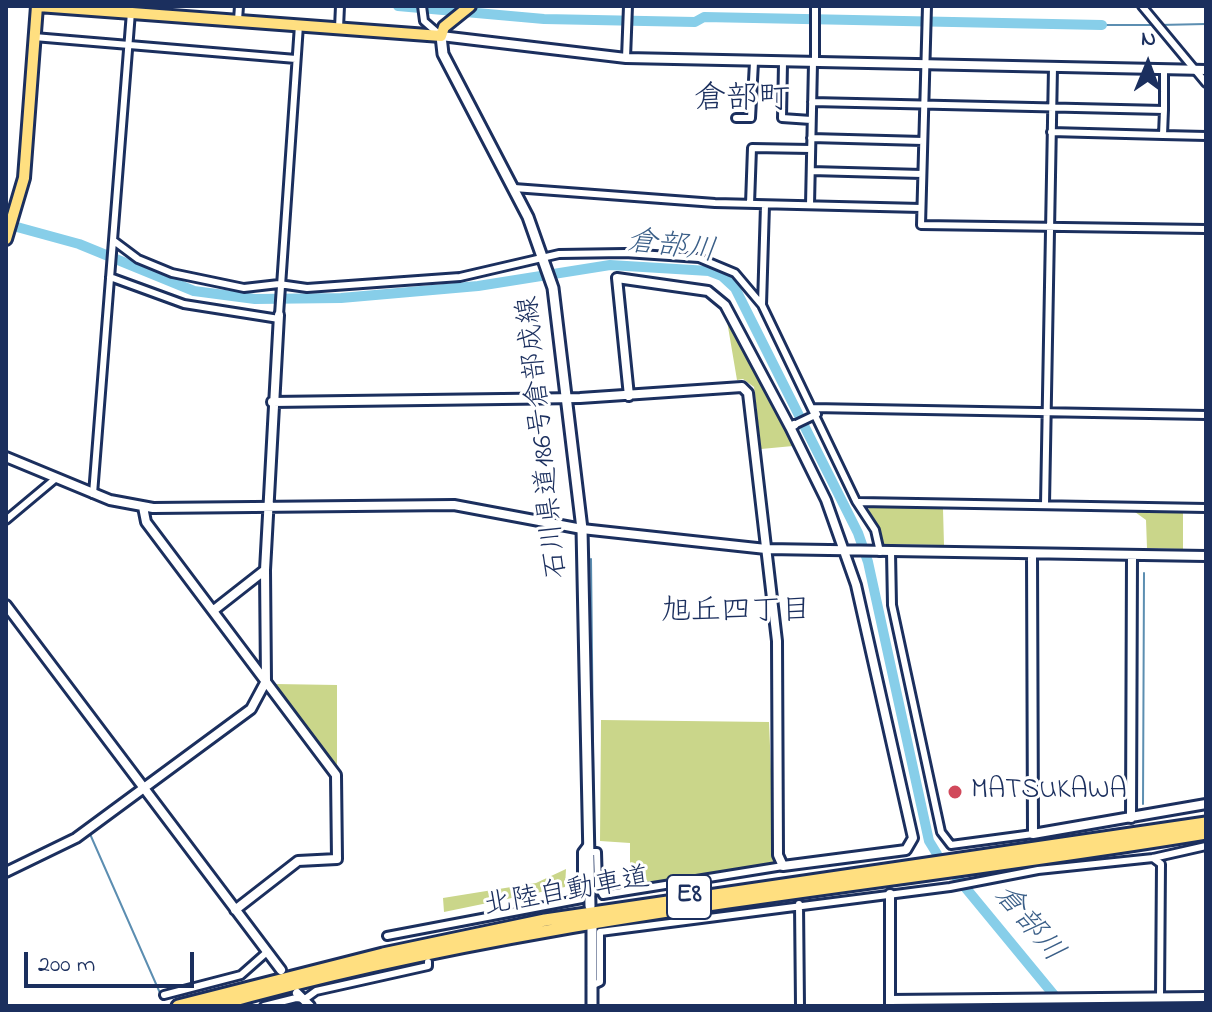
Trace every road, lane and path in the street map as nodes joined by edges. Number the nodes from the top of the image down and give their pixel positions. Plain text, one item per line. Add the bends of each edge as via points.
1 (38, 6) edge
2 (239, 6) edge
3 (340, 6) edge
4 (422, 6) edge
5 (470, 6) edge
6 (815, 6) edge
7 (927, 6) edge
8 (1142, 6) edge
9 (628, 10) edge
10 (131, 12) junction
11 (238, 20) junction
12 (299, 25) junction
13 (339, 28) junction
14 (441, 36) junction
15 (34, 37) junction
16 (128, 46) junction
17 (626, 58) junction
18 (296, 59) junction
19 (754, 62) junction
20 (783, 63) junction
21 (814, 63) junction
22 (926, 64) junction
23 (1053, 67) junction
24 (1164, 69) junction
25 (1195, 70) junction
26 (1206, 70) edge
27 (1206, 83) edge
28 (812, 102) junction
29 (924, 105) junction
30 (1052, 107) junction
31 (1164, 110) junction
32 (736, 118) dead end
33 (811, 120) junction
34 (1051, 132) junction
35 (1163, 135) junction
36 (1206, 136) edge
37 (811, 138) junction
38 (923, 141) junction
39 (811, 149) junction
40 (811, 171) junction
41 (922, 174) junction
42 (512, 188) junction
43 (750, 204) junction
44 (765, 205) junction
45 (810, 205) junction
46 (921, 208) junction
47 (1050, 228) junction
48 (1206, 229) edge
49 (6, 238) edge
50 (114, 242) junction
51 (545, 257) junction
52 (111, 274) junction
53 (279, 287) junction
54 (762, 305) junction
55 (279, 317) junction
56 (629, 396) junction
57 (564, 398) junction
58 (272, 402) junction
59 (1046, 412) junction
60 (814, 413) junction
61 (1206, 415) edge
62 (792, 426) junction
63 (6, 457) edge
64 (55, 479) junction
65 (93, 494) junction
66 (859, 502) junction
67 (1045, 504) junction
68 (143, 507) junction
69 (266, 507) junction
70 (1206, 508) edge
71 (6, 520) edge
72 (582, 529) junction
73 (766, 549) junction
74 (843, 551) junction
75 (877, 551) junction
76 (891, 552) junction
77 (1032, 554) junction
78 (1132, 556) junction
79 (1206, 556) edge
80 (265, 570) junction
81 (6, 605) edge
82 (214, 610) junction
83 (266, 681) junction
84 (144, 789) junction
85 (1206, 804) edge
86 (1131, 818) junction
87 (1206, 823) edge
88 (1206, 833) edge
89 (1033, 834) junction
90 (1206, 846) edge
91 (588, 848) junction
92 (1153, 858) junction
93 (783, 866) junction
94 (7, 868) edge
95 (717, 878) junction
96 (719, 886) dead end
97 (890, 890) junction
98 (799, 904) junction
99 (590, 906) dead end
100 (235, 910) junction
101 (592, 928) dead end
102 (387, 936) dead end
103 (267, 952) junction
104 (428, 962) dead end
105 (281, 970) dead end
106 (591, 986) junction
107 (164, 995) dead end
108 (1160, 997) junction
109 (1206, 997) edge
110 (304, 999) edge
111 (890, 1003) edge
112 (178, 1006) edge
113 (213, 1006) edge
114 (264, 1006) edge
115 (592, 1006) edge
116 (800, 1006) edge

1 - 10 main road
1 - 15 main road
2 - 11 street
3 - 13 street
4 - 14 street via 429,27
5 - 14 main road
6 - 21 street
7 - 22 street
8 - 25 street
9 - 17 street
10 - 11 main road
10 - 16 street
11 - 12 main road
12 - 13 main road
12 - 18 street
13 - 14 main road
14 - 17 street
14 - 42 main road, 石川県道186号倉部成線 via 443,54
15 - 16 street
15 - 49 main road via 27,151
16 - 18 street
16 - 50 street
17 - 19 street
18 - 53 street
19 - 20 street
19 - 32 street via 751,118
20 - 21 street
20 - 33 street via 782,118
21 - 22 street
21 - 28 street
22 - 23 street
22 - 29 street
23 - 24 street
23 - 30 street
24 - 25 street
24 - 31 street
25 - 26 street
25 - 27 street
28 - 29 street
28 - 33 street
29 - 30 street
29 - 38 street
30 - 31 street
30 - 34 street
31 - 35 street
33 - 37 street
34 - 35 street
34 - 47 street
35 - 36 street
37 - 38 street
37 - 39 street
38 - 41 street
39 - 40 street
39 - 43 street via 752,148
40 - 41 street
40 - 45 street
41 - 46 street
42 - 43 street
42 - 51 main road, 石川県道186号倉部成線
43 - 44 street
44 - 45 street
44 - 54 street
45 - 46 street
46 - 47 street via 921,225
47 - 48 street
47 - 59 street
50 - 52 street
50 - 53 street via 138,259 191,278 244,288
51 - 53 street via 460,277
51 - 54 street via 625,253 699,258 735,273
51 - 57 main road, 石川県道186号倉部成線
52 - 55 street via 184,304
52 - 65 street
53 - 55 street
54 - 60 street
55 - 58 street
56 - 57 street
56 - 62 street via 617,278 708,291 725,305
56 - 73 street via 742,387 748,393
57 - 58 street
57 - 72 main road, 石川県道186号倉部成線
58 - 69 street
59 - 60 street
59 - 61 street
59 - 67 street
60 - 62 street
60 - 66 street
62 - 74 street
63 - 64 street
64 - 65 street
64 - 71 street
65 - 68 street
66 - 67 street
66 - 75 street via 875,530
67 - 70 street
68 - 69 street
68 - 82 street via 146,522
69 - 72 street via 454,505
69 - 80 street
72 - 73 street
72 - 91 main road, 石川県道186号倉部成線
73 - 74 street
73 - 93 street via 777,641 778,855
74 - 75 street
74 - 93 street via 856,585 913,838 906,850
75 - 76 street
76 - 77 street
76 - 89 street via 892,605 941,832 951,845
77 - 78 street
77 - 89 street
78 - 79 street
78 - 86 street
80 - 82 street
80 - 83 street
81 - 84 street
82 - 83 street
83 - 84 street via 251,709
83 - 100 street via 336,775 337,859 298,861
84 - 94 street via 76,838
84 - 100 street
85 - 86 street
86 - 89 street
87 - 112 highway, 北陸自動車道 / E8 via 545,920
88 - 113 highway, 北陸自動車道 / E8 via 608,919 398,960
90 - 92 street
91 - 95 street via 597,852 603,895
91 - 99 main road, 石川県道186号倉部成線
91 - 102 street via 582,852 582,899
92 - 97 street via 1098,858 974,884
92 - 108 street via 1161,864
93 - 95 street
95 - 96 street
97 - 98 street
97 - 111 street
98 - 106 street via 600,932 600,982
98 - 116 street
100 - 103 street
101 - 106 main road
103 - 105 street
103 - 107 street via 241,975
104 - 110 street via 316,991
106 - 115 main road
108 - 109 street
108 - 111 street
110 - 114 street

